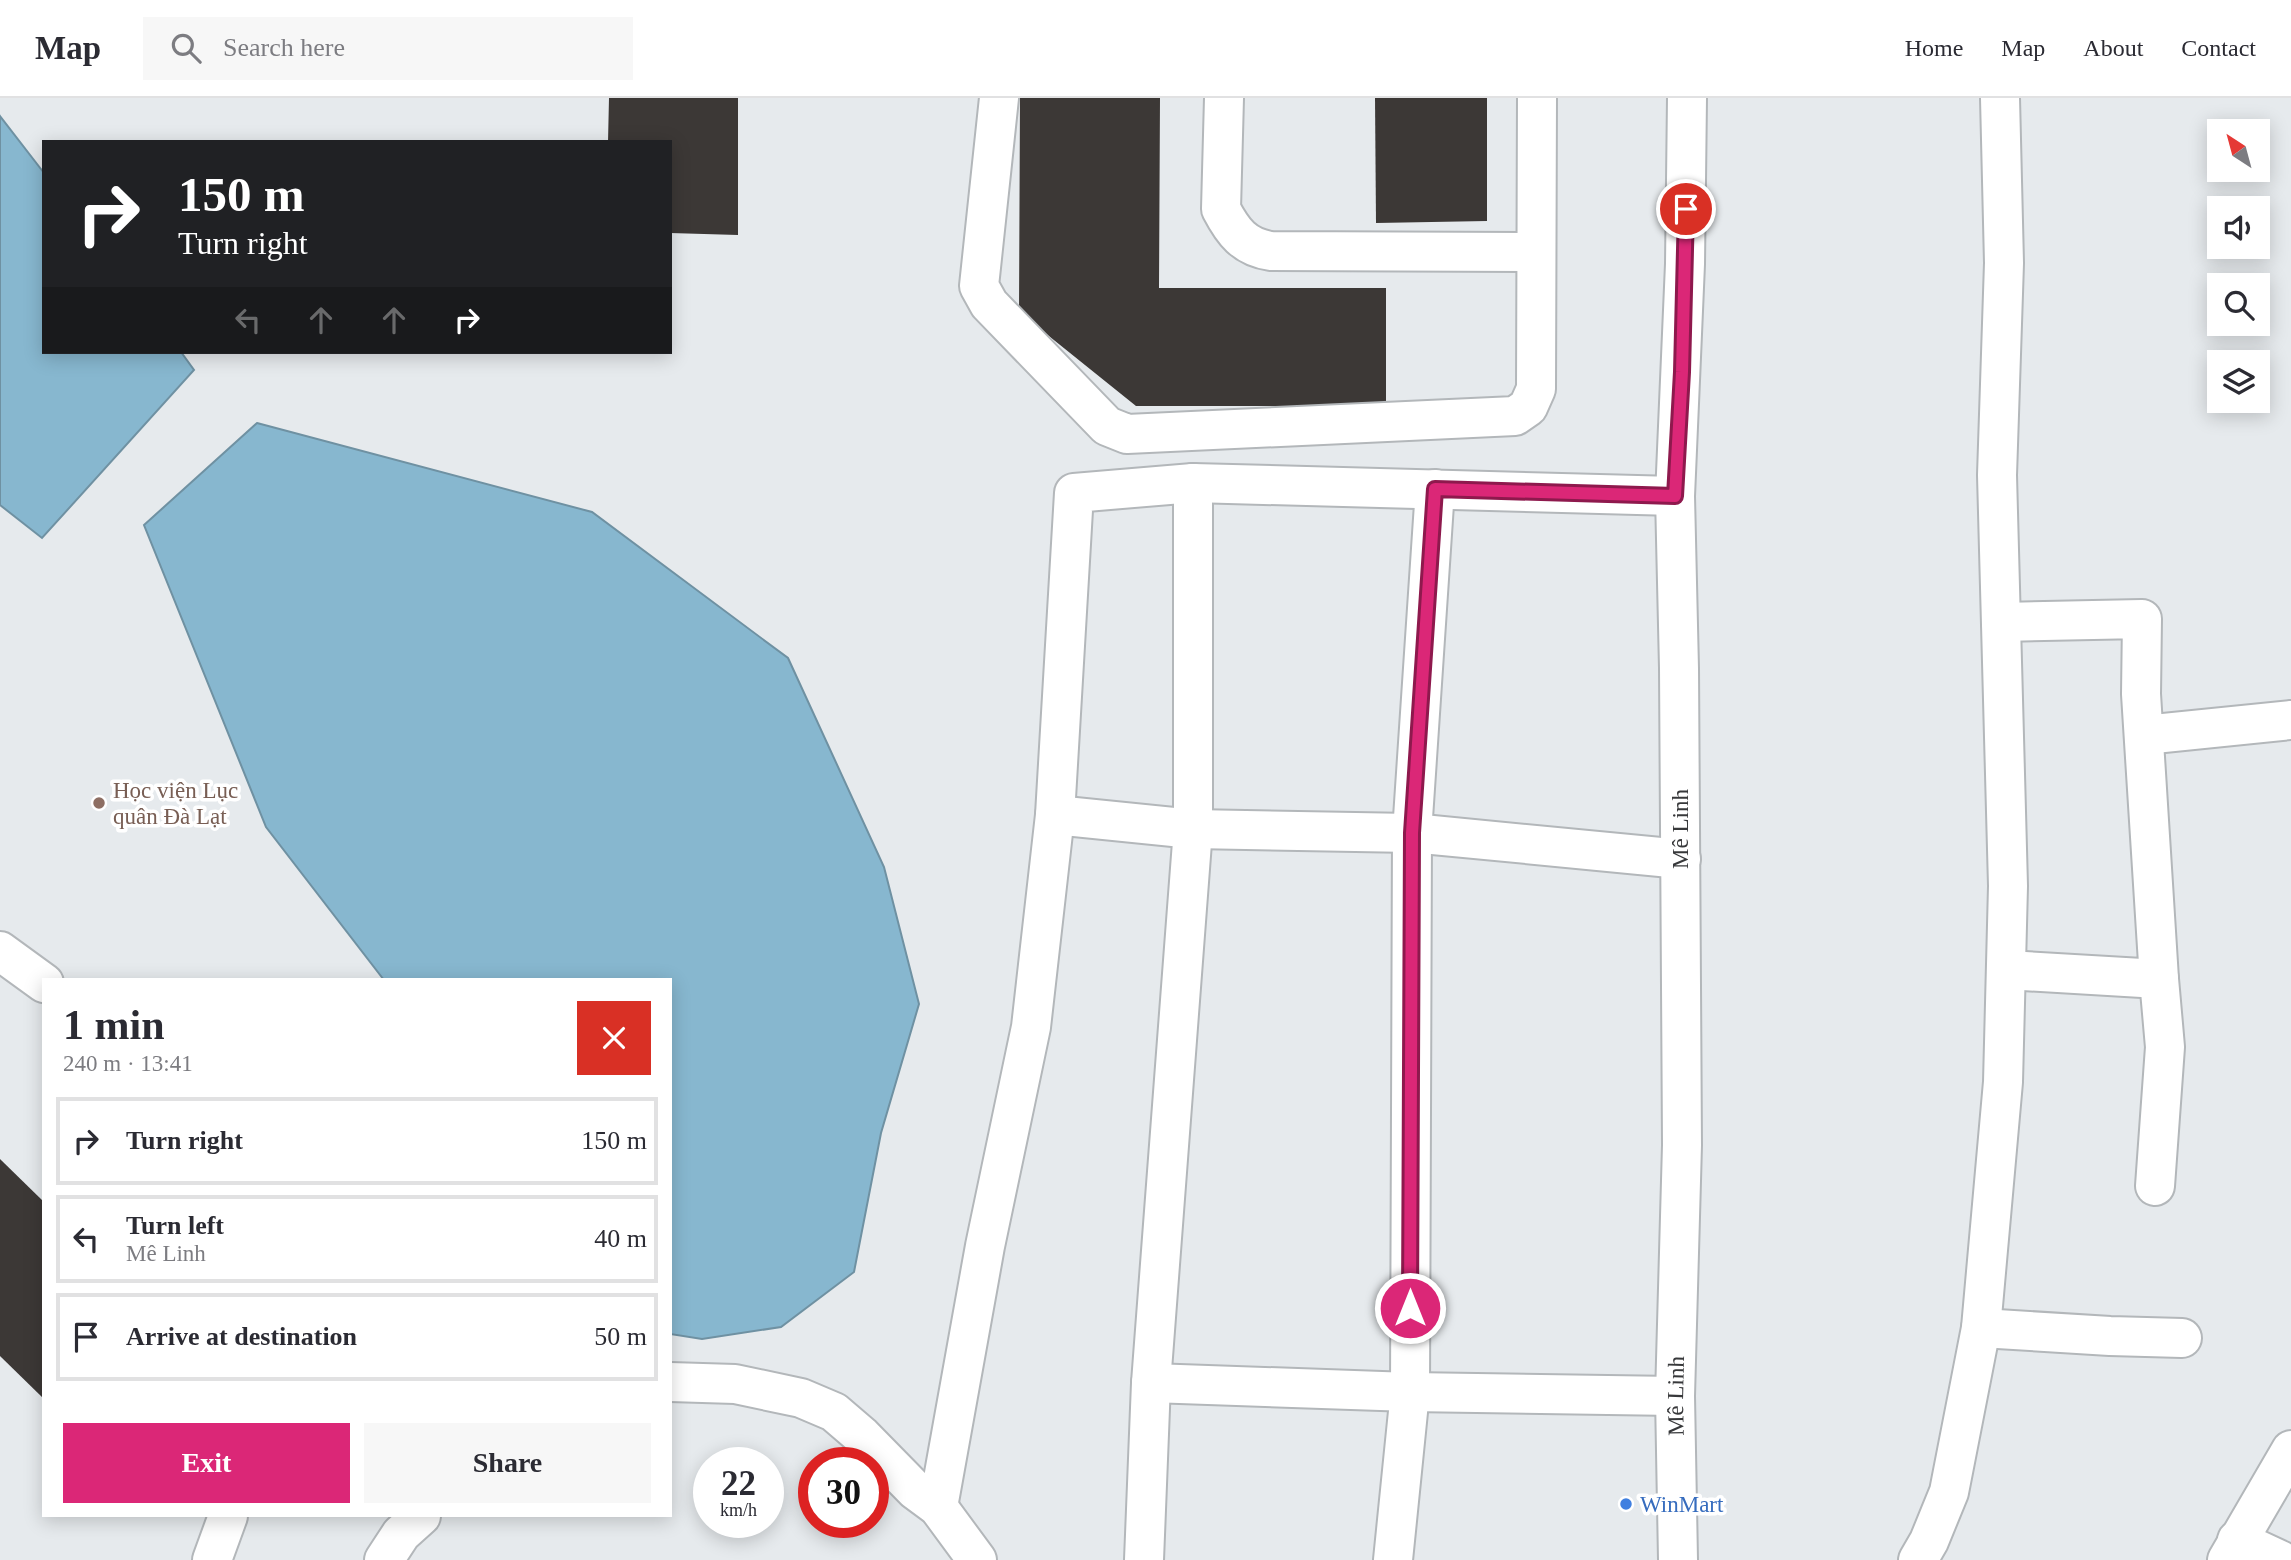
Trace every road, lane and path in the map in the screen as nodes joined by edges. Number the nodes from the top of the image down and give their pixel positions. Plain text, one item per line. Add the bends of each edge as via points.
1 (999, 98) edge
2 (1224, 98) edge
3 (1537, 98) edge
4 (1687, 98) edge
5 (2000, 98) edge
6 (1536, 251) junction
7 (1194, 482) junction
8 (1435, 489) junction
9 (1675, 496) junction
10 (2001, 622) junction
11 (2291, 720) edge
12 (2144, 735) junction
13 (1055, 815) junction
14 (1193, 828) junction
15 (1412, 833) junction
16 (1681, 859) junction
17 (0, 951) edge
18 (2007, 970) junction
19 (2159, 979) junction
20 (42, 981) edge
21 (2155, 1186) dead end
22 (1981, 1328) junction
23 (2182, 1338) dead end
24 (672, 1382) edge
25 (1151, 1383) junction
26 (1410, 1392) junction
27 (1675, 1396) junction
28 (2291, 1450) edge
29 (938, 1507) junction
30 (228, 1517) edge
31 (420, 1517) edge
32 (2232, 1550) edge
33 (212, 1560) edge
34 (384, 1560) edge
35 (977, 1560) edge
36 (1144, 1560) edge
37 (1393, 1560) edge
38 (1678, 1560) edge
39 (1918, 1560) edge
40 (2280, 1560) edge

1 - 6 street via 979,286 989,304 1107,426 1127,433 1515,416 1528,407 1536,389
2 - 6 street via 1221,209 1228,224 1255,248
3 - 6 street
4 - 9 street, Mê Linh
5 - 10 street via 2004,264 1997,475
7 - 8 street
7 - 13 street via 1074,493
7 - 14 street
8 - 9 street
8 - 15 street
9 - 16 street, Mê Linh
10 - 12 street via 2141,619
10 - 18 street
11 - 12 street
12 - 19 street
13 - 14 street
13 - 29 street via 1031,1027 985,1246
14 - 15 street
14 - 25 street
15 - 16 street
15 - 26 street
16 - 27 street, Mê Linh via 1682,1145
17 - 20 street
18 - 19 street
18 - 22 street via 2003,1082
19 - 21 street via 2165,1047
22 - 23 street
22 - 39 street via 1949,1492
24 - 29 street via 735,1384 802,1398 834,1412
25 - 26 street
25 - 36 street
26 - 27 street
26 - 37 street
27 - 38 street, Mê Linh
28 - 32 street
29 - 35 street
30 - 33 street
31 - 34 street via 401,1534
32 - 40 street

